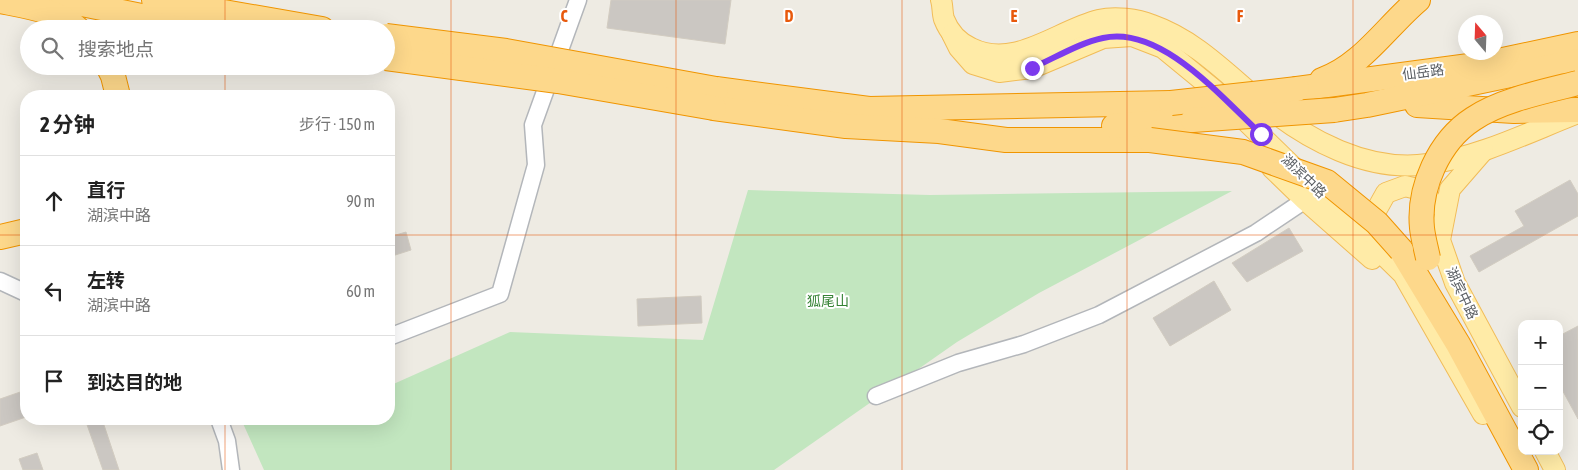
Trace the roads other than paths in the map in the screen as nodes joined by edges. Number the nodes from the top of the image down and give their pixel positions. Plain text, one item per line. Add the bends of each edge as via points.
1 (62, 0) edge
2 (154, 0) edge
3 (578, 0) edge
4 (1418, 0) edge
5 (0, 1) edge
6 (942, 1) edge
7 (67, 20) edge
8 (161, 20) edge
9 (270, 20) edge
10 (952, 34) junction
11 (395, 37) edge
12 (1578, 44) edge
13 (395, 59) edge
14 (1578, 61) edge
15 (111, 75) edge
16 (1578, 83) edge
17 (1297, 89) junction
18 (116, 90) edge
19 (715, 99) junction
20 (1367, 105) junction
21 (1576, 117) edge
22 (939, 131) junction
23 (1261, 134) junction
24 (1483, 151) junction
25 (1305, 200) junction
26 (20, 232) edge
27 (0, 237) edge
28 (1370, 240) junction
29 (1434, 249) junction
30 (1403, 274) junction
31 (0, 281) edge
32 (20, 290) edge
33 (395, 334) edge
34 (876, 396) dead end
35 (1518, 400) edge
36 (221, 425) edge
37 (1518, 425) edge
38 (1535, 455) edge
39 (1547, 455) edge
40 (231, 470) edge
41 (1519, 470) edge
42 (1526, 470) edge
43 (1544, 470) edge
44 (1555, 470) edge

1 - 8 highway
2 - 9 highway
3 - 33 street via 533,125 536,165 500,294
4 - 17 highway via 1355,61 1332,77
5 - 7 highway
6 - 10 main road, 湖滨中路 via 943,17
10 - 23 main road, 湖滨中路 via 973,64 999,72 1032,68 1103,38 1132,36 1163,48 1213,88
10 - 24 main road via 980,53 1002,56 1030,49 1072,28 1101,19 1130,19 1152,25 1197,47 1294,128 1344,153 1390,165 1427,164
11 - 19 highway, bridge via 506,51
12 - 17 highway, 仙岳路 via 1484,64
13 - 19 highway, bridge
14 - 20 highway, 仙岳路
15 - 18 highway
16 - 29 highway, bridge via 1526,95 1473,118 1450,140 1430,174 1423,201 1422,227
17 - 19 highway, bridge via 1171,103 869,109
19 - 22 highway via 846,126
20 - 21 highway via 1454,106
20 - 22 highway, 仙岳路, bridge via 1075,128
21 - 24 main road
22 - 42 highway, bridge via 1006,140 1150,140 1243,152 1326,182 1377,223 1401,250 1458,344
23 - 25 main road via 1272,168
23 - 28 main road, 湖滨中路
24 - 29 main road via 1450,189
25 - 30 main road via 1366,256
25 - 34 street via 1256,233 1098,315 1024,344 958,363
26 - 27 highway
28 - 29 main road, 湖宾中路 via 1372,218 1386,193 1405,186 1425,191 1437,211
28 - 30 main road, 湖滨中路
29 - 35 main road, 湖宾中路
29 - 37 highway via 1436,280
30 - 41 main road, 湖滨中路
31 - 32 street
36 - 40 street
38 - 43 highway
39 - 44 main road

